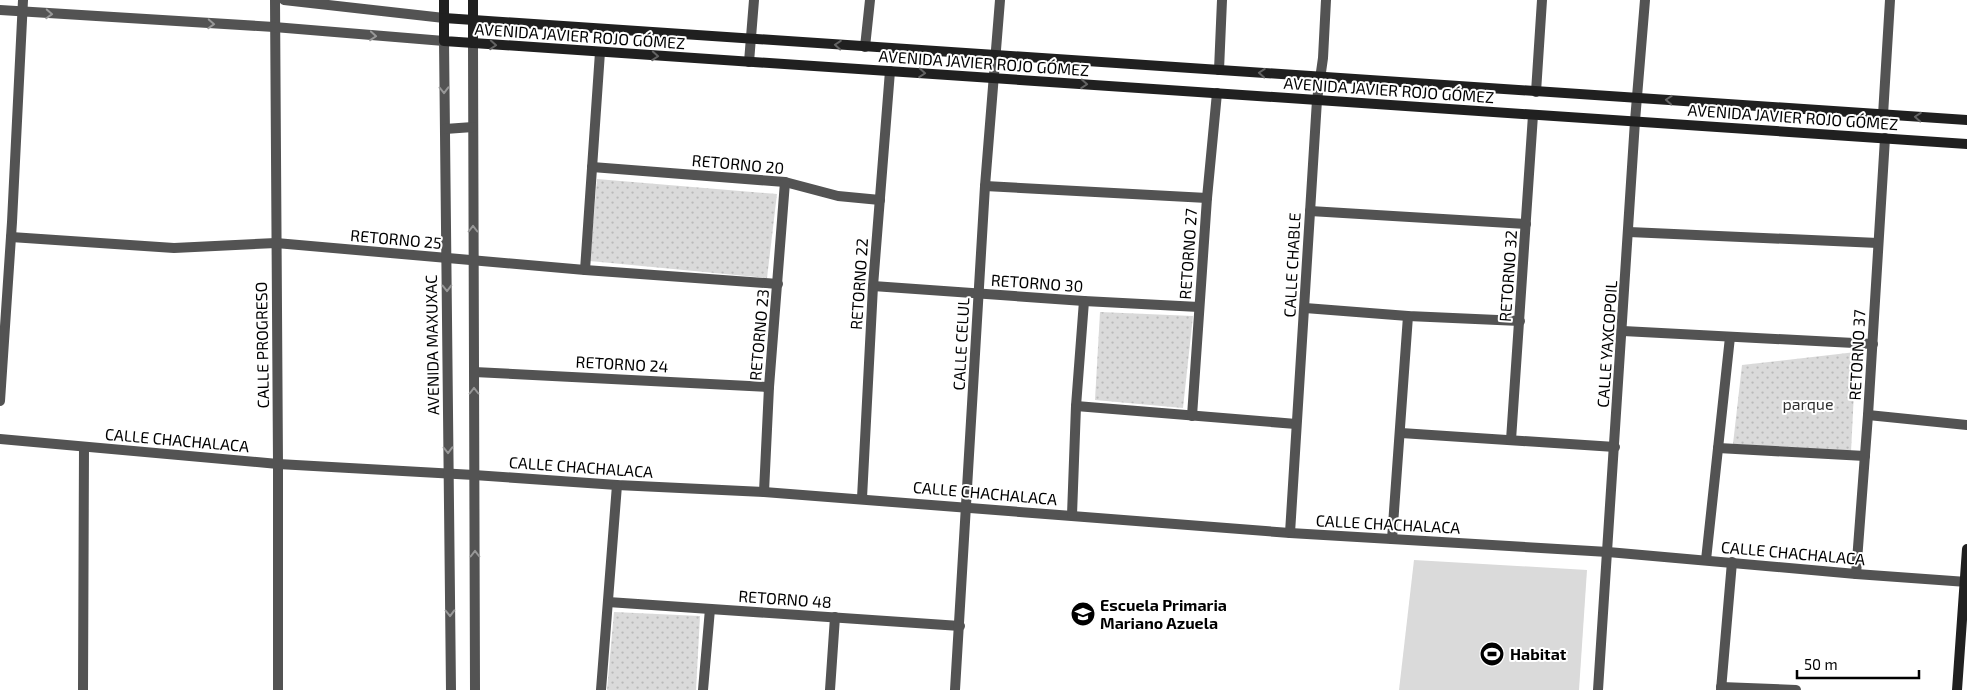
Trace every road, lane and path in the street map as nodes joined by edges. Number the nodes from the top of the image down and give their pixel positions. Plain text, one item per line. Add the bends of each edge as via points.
1 (23, 0) edge
2 (274, 0) edge
3 (284, 0) edge
4 (444, 0) edge
5 (473, 0) edge
6 (754, 0) edge
7 (870, 0) edge
8 (1000, 0) edge
9 (1222, 0) edge
10 (1326, 0) edge
11 (1542, 0) edge
12 (1645, 0) edge
13 (1890, 0) edge
14 (0, 10) edge
15 (23, 12) junction
16 (444, 18) junction
17 (473, 20) junction
18 (274, 27) junction
19 (751, 39) junction
20 (444, 42) junction
21 (473, 43) junction
22 (865, 46) junction
23 (600, 52) junction
24 (996, 55) junction
25 (749, 62) junction
26 (1219, 70) junction
27 (890, 71) junction
28 (1320, 77) junction
29 (994, 78) junction
30 (1536, 92) junction
31 (1217, 93) junction
32 (1638, 98) junction
33 (1317, 100) junction
34 (1532, 115) junction
35 (1884, 115) junction
36 (1967, 120) edge
37 (1635, 121) junction
38 (473, 127) junction
39 (445, 128) junction
40 (1885, 138) junction
41 (1967, 144) edge
42 (592, 167) junction
43 (785, 182) junction
44 (985, 186) junction
45 (1207, 198) junction
46 (880, 200) junction
47 (1310, 211) junction
48 (1526, 224) junction
49 (1628, 232) junction
50 (11, 237) junction
51 (1878, 243) junction
52 (276, 244) junction
53 (446, 258) junction
54 (474, 261) junction
55 (585, 270) junction
56 (778, 284) junction
57 (873, 286) junction
58 (979, 294) junction
59 (1084, 301) junction
60 (1199, 306) junction
61 (1305, 308) junction
62 (1408, 316) junction
63 (1520, 321) junction
64 (1623, 331) junction
65 (1730, 337) junction
66 (1873, 344) junction
67 (474, 372) junction
68 (769, 387) junction
69 (0, 401) edge
70 (1076, 406) junction
71 (1868, 415) junction
72 (1192, 416) junction
73 (1296, 424) junction
74 (1967, 425) edge
75 (1401, 433) junction
76 (0, 440) edge
77 (1511, 440) junction
78 (84, 447) junction
79 (1615, 448) junction
80 (1718, 448) junction
81 (1865, 456) junction
82 (278, 464) junction
83 (449, 474) junction
84 (474, 475) junction
85 (617, 485) junction
86 (764, 492) junction
87 (862, 498) junction
88 (967, 507) junction
89 (1072, 515) junction
90 (1290, 533) junction
91 (1392, 539) junction
92 (1967, 549) edge
93 (1608, 552) junction
94 (1706, 560) junction
95 (1732, 562) junction
96 (1856, 574) junction
97 (1966, 582) edge
98 (608, 602) junction
99 (710, 609) junction
100 (834, 618) junction
101 (960, 626) junction
102 (1721, 688) edge
103 (83, 690) edge
104 (278, 690) edge
105 (451, 690) edge
106 (475, 690) edge
107 (601, 690) edge
108 (704, 690) edge
109 (830, 690) edge
110 (955, 690) edge
111 (1598, 690) edge
112 (1796, 690) edge
113 (1957, 690) edge

1 - 15 street
2 - 18 street, CALLE PROGRESO
3 - 16 street, AVENIDA JAVIER ROJO GÓMEZ
4 - 16 main road, AVENIDA MAXUXAC
5 - 17 main road
6 - 19 street
7 - 22 street
8 - 24 street, CALLE CELUL
9 - 26 street
10 - 28 street, CALLE CHABLE
11 - 30 street
12 - 32 street, CALLE YAXCOPOIL
13 - 35 street
14 - 15 street, AVENIDA JAVIER ROJO GÓMEZ
15 -> 18 street, AVENIDA JAVIER ROJO GÓMEZ
15 - 50 street
16 - 17 main road, AVENIDA JAVIER ROJO GÓMEZ
16 - 20 main road, AVENIDA MAXUXAC
17 - 19 main road, AVENIDA JAVIER ROJO GÓMEZ
17 - 21 main road
18 -> 20 street, AVENIDA JAVIER ROJO GÓMEZ
18 - 52 street, CALLE PROGRESO
22 -> 19 main road, AVENIDA JAVIER ROJO GÓMEZ
19 - 25 street
20 - 21 main road, AVENIDA JAVIER ROJO GÓMEZ
20 -> 39 street, AVENIDA MAXUXAC
21 -> 23 main road, AVENIDA JAVIER ROJO GÓMEZ
21 - 38 street
22 - 24 main road, AVENIDA JAVIER ROJO GÓMEZ
23 -> 25 main road, AVENIDA JAVIER ROJO GÓMEZ
23 - 42 street
24 - 26 main road, AVENIDA JAVIER ROJO GÓMEZ
24 - 29 street, CALLE CELUL
25 - 27 main road, AVENIDA JAVIER ROJO GÓMEZ
28 -> 26 main road, AVENIDA JAVIER ROJO GÓMEZ
27 -> 29 main road, AVENIDA JAVIER ROJO GÓMEZ
27 - 46 street, RETORNO 22
28 - 30 main road, AVENIDA JAVIER ROJO GÓMEZ
28 - 33 street, CALLE CHABLE
29 -> 31 main road, AVENIDA JAVIER ROJO GÓMEZ
29 - 44 street, CALLE CELUL
30 - 32 main road, AVENIDA JAVIER ROJO GÓMEZ
31 - 33 main road, AVENIDA JAVIER ROJO GÓMEZ
31 - 45 street, RETORNO 27
35 -> 32 main road, AVENIDA JAVIER ROJO GÓMEZ
32 - 37 street, CALLE YAXCOPOIL
33 - 34 main road, AVENIDA JAVIER ROJO GÓMEZ
33 - 47 street, CALLE CHABLE
34 - 37 main road, AVENIDA JAVIER ROJO GÓMEZ
34 - 48 street, RETORNO 32
36 -> 35 main road, AVENIDA JAVIER ROJO GÓMEZ
37 - 40 main road, AVENIDA JAVIER ROJO GÓMEZ
37 - 49 street, CALLE YAXCOPOIL
38 - 39 street
54 -> 38 street
39 - 53 street, AVENIDA MAXUXAC
40 - 41 main road, AVENIDA JAVIER ROJO GÓMEZ
40 - 51 street, RETORNO 37
42 - 43 street, RETORNO 20
42 - 55 street
43 - 46 street, RETORNO 20 via 838,196
43 - 56 street, RETORNO 23
44 - 45 street
44 - 58 street, CALLE CELUL
45 - 60 street, RETORNO 27
46 - 57 street, RETORNO 22
47 - 48 street
47 - 61 street, CALLE CHABLE
48 - 63 street, RETORNO 32
49 - 51 street
49 - 64 street, CALLE YAXCOPOIL
50 - 52 street, RETORNO 25 via 174,248
50 - 69 street
51 - 66 street, RETORNO 37
52 - 53 street, RETORNO 25
52 - 82 street, CALLE PROGRESO
53 - 54 street, RETORNO 25
53 -> 83 street, AVENIDA MAXUXAC
54 - 55 street, RETORNO 25
54 - 67 street
55 - 56 street, RETORNO 25
56 - 68 street, RETORNO 23
57 - 58 street, RETORNO 30
57 - 87 street, RETORNO 22
58 - 59 street, RETORNO 30
58 - 88 street, CALLE CELUL
59 - 60 street, RETORNO 30
59 - 70 street
60 - 72 street, RETORNO 27
61 - 62 street
61 - 73 street, CALLE CHABLE
62 - 63 street
62 - 75 street
63 - 77 street, RETORNO 32
64 - 65 street
64 - 79 street, CALLE YAXCOPOIL
65 - 66 street
65 - 80 street
66 - 71 street, RETORNO 37
67 - 68 street, RETORNO 24
84 -> 67 street
68 - 86 street, RETORNO 23
70 - 72 street
70 - 89 street
71 - 74 street
71 - 81 street, RETORNO 37
72 - 73 street
73 - 90 street, CALLE CHABLE
75 - 77 street
75 - 91 street
76 - 78 street, CALLE CHACHALACA
77 - 79 street
78 - 82 street, CALLE CHACHALACA
78 - 103 street
79 - 93 street, CALLE YAXCOPOIL
80 - 81 street
80 - 94 street
81 - 96 street, RETORNO 37
82 - 83 street, CALLE CHACHALACA
82 - 104 street, CALLE PROGRESO
83 - 84 street, CALLE CHACHALACA
83 -> 105 street, AVENIDA MAXUXAC
84 - 85 street, CALLE CHACHALACA
106 -> 84 street
85 - 86 street, CALLE CHACHALACA
85 - 98 street
86 - 87 street, CALLE CHACHALACA
87 - 88 street, CALLE CHACHALACA
88 - 89 street, CALLE CHACHALACA
88 - 101 street, CALLE CELUL
89 - 90 street, CALLE CHACHALACA
90 - 91 street, CALLE CHACHALACA
91 - 93 street, CALLE CHACHALACA
92 - 97 main road
93 - 94 street, CALLE CHACHALACA
93 - 111 street, CALLE YAXCOPOIL
94 - 95 street, CALLE CHACHALACA
95 - 96 street, CALLE CHACHALACA
95 - 102 street
96 - 97 street, CALLE CHACHALACA
97 - 113 main road
98 - 99 street, RETORNO 48
98 - 107 street
99 - 100 street, RETORNO 48
99 - 108 street
100 - 101 street, RETORNO 48
100 - 109 street
101 - 110 street, CALLE CELUL
102 - 112 street

